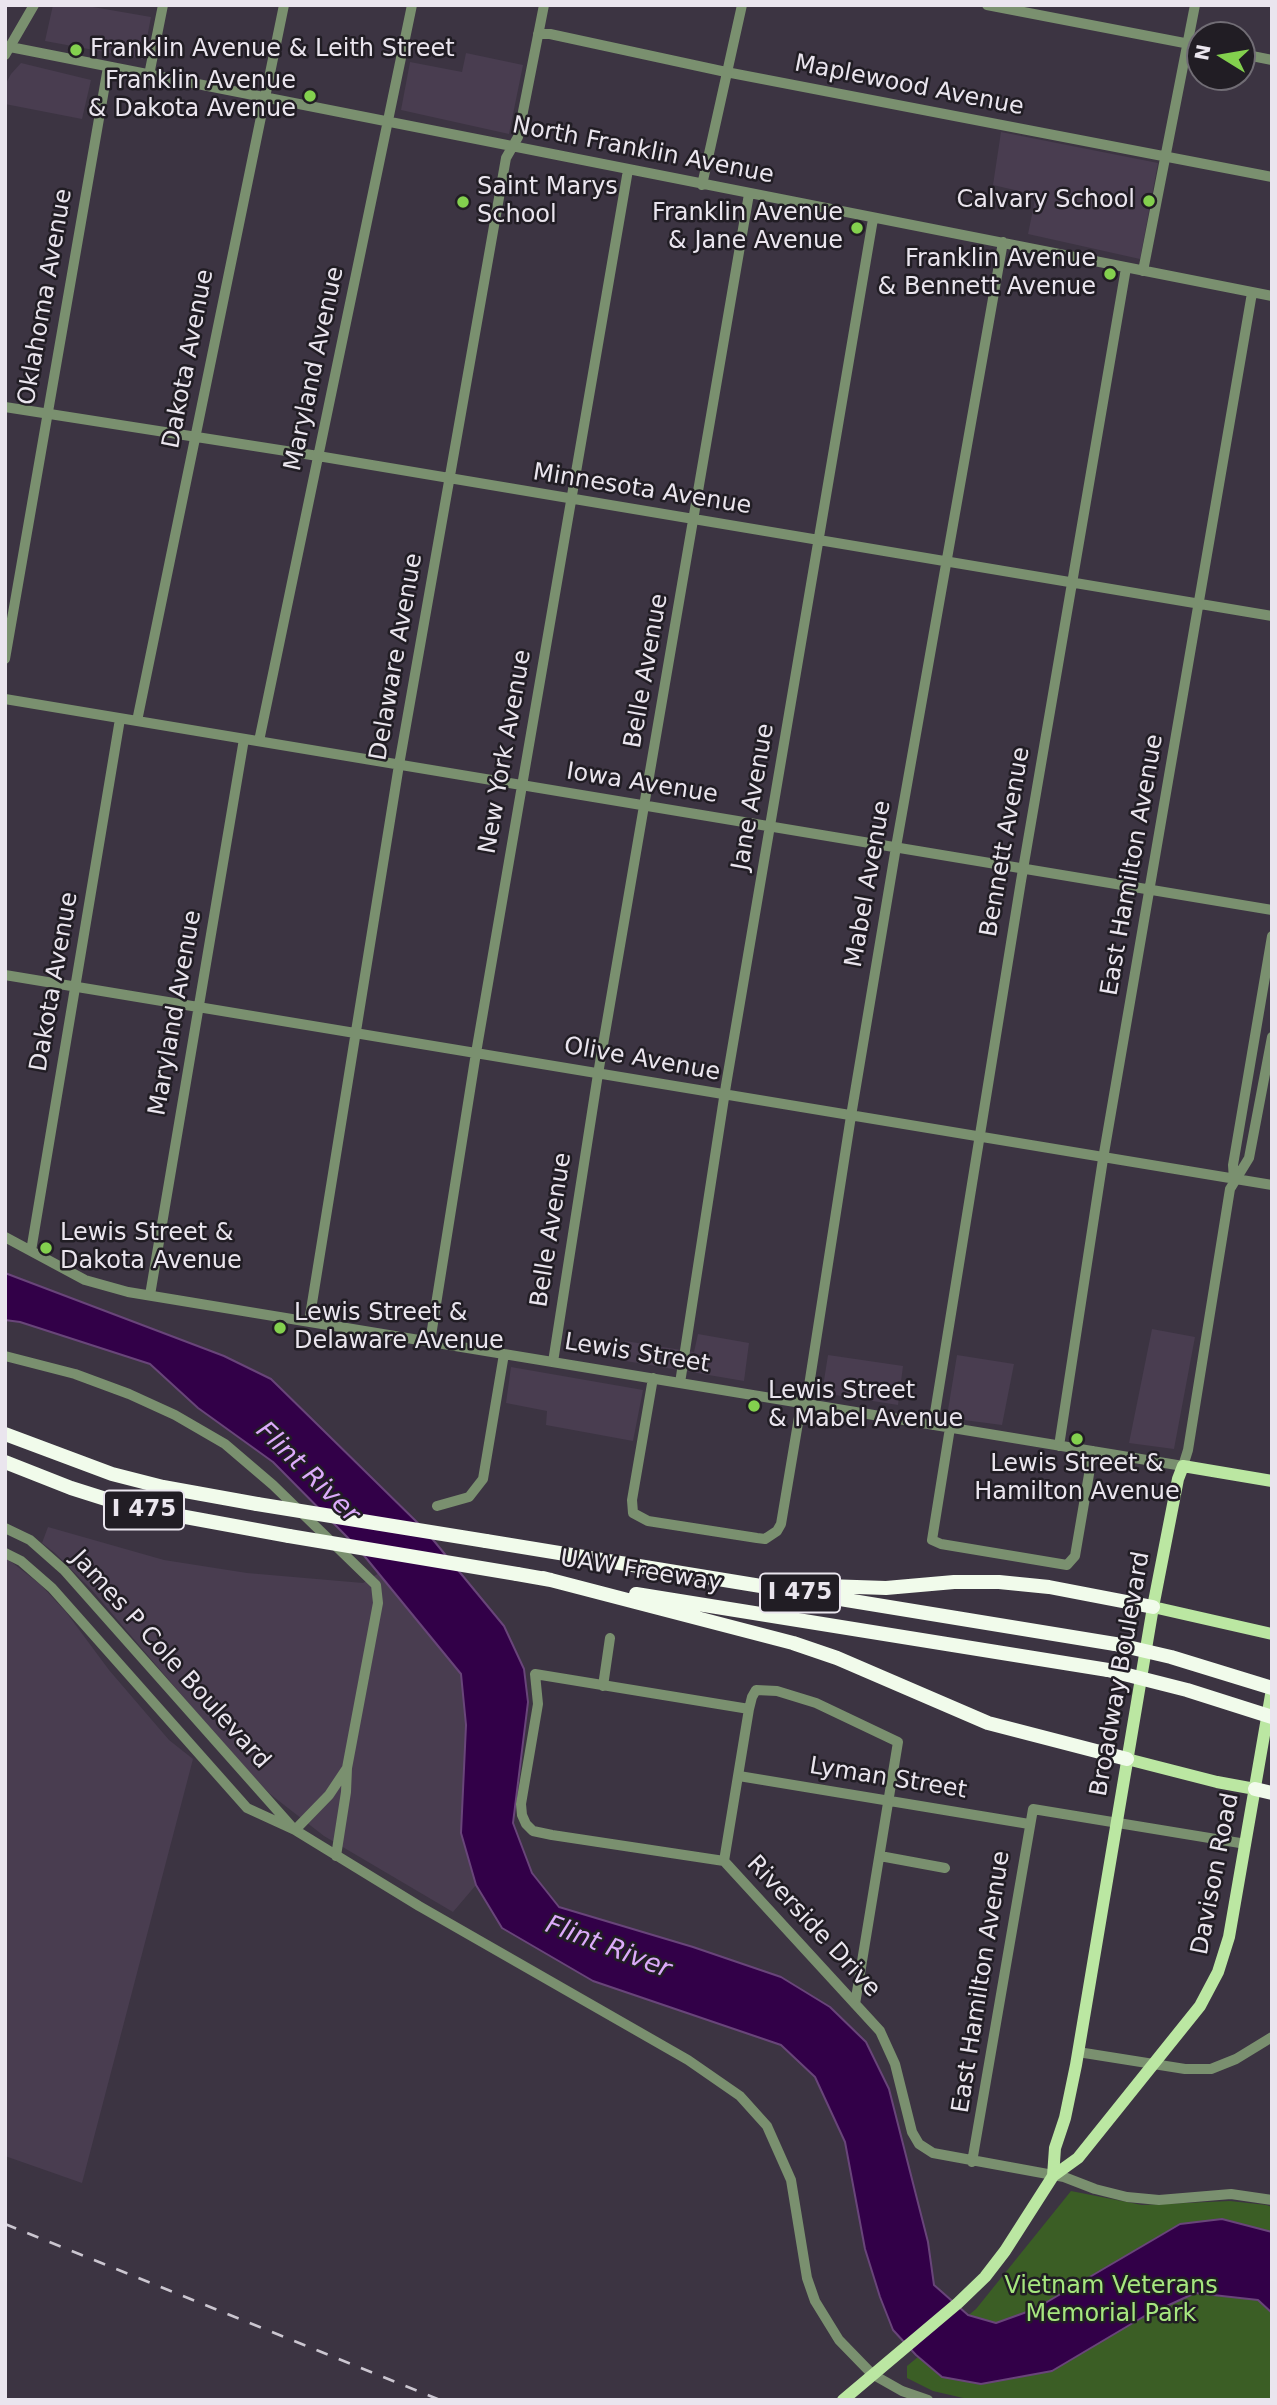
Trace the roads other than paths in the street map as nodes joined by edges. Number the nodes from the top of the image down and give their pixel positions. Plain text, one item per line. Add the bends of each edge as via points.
1 (34, 5) edge
2 (163, 5) edge
3 (284, 5) edge
4 (412, 5) edge
5 (544, 5) edge
6 (742, 5) edge
7 (987, 5) edge
8 (538, 34) junction
9 (1186, 44) edge
10 (7, 50) edge
11 (1186, 54) edge
12 (108, 67) junction
13 (726, 72) junction
14 (149, 75) junction
15 (264, 98) junction
16 (388, 122) junction
17 (512, 146) junction
18 (1166, 157) junction
19 (628, 170) junction
20 (1272, 177) edge
21 (702, 185) junction
22 (749, 194) junction
23 (873, 219) junction
24 (1003, 243) junction
25 (1126, 268) junction
26 (1143, 271) junction
27 (1252, 293) junction
28 (1272, 296) edge
29 (5, 407) edge
30 (47, 414) junction
31 (195, 438) junction
32 (318, 456) junction
33 (450, 478) junction
34 (571, 499) junction
35 (693, 520) junction
36 (820, 540) junction
37 (946, 562) junction
38 (1071, 582) junction
39 (1199, 605) junction
40 (1272, 617) edge
41 (5, 659) edge
42 (5, 699) edge
43 (120, 719) junction
44 (137, 721) junction
45 (244, 739) junction
46 (259, 741) junction
47 (399, 765) junction
48 (522, 785) junction
49 (646, 806) junction
50 (771, 826) junction
51 (896, 847) junction
52 (1023, 869) junction
53 (1150, 889) junction
54 (1272, 910) edge
55 (1272, 936) edge
56 (5, 975) edge
57 (75, 987) junction
58 (198, 1006) junction
59 (355, 1033) junction
60 (1272, 1037) edge
61 (1253, 1047) junction
62 (1270, 1049) junction
63 (476, 1054) junction
64 (598, 1074) junction
65 (724, 1096) junction
66 (851, 1116) junction
67 (978, 1138) junction
68 (1103, 1159) junction
69 (1234, 1180) junction
70 (1272, 1185) edge
71 (5, 1237) edge
72 (30, 1251) junction
73 (150, 1295) junction
74 (309, 1322) junction
75 (430, 1342) junction
76 (504, 1354) junction
77 (5, 1356) edge
78 (553, 1362) junction
79 (653, 1378) junction
80 (680, 1382) junction
81 (804, 1404) junction
82 (933, 1425) junction
83 (950, 1428) junction
84 (5, 1434) edge
85 (1059, 1446) junction
86 (1093, 1451) junction
87 (5, 1462) edge
88 (1183, 1466) junction
89 (1272, 1481) edge
90 (437, 1506) dead end
91 (5, 1528) edge
92 (5, 1553) edge
93 (543, 1578) junction
94 (736, 1583) junction
95 (1153, 1607) junction
96 (1272, 1634) edge
97 (610, 1638) dead end
98 (603, 1686) junction
99 (1272, 1689) edge
100 (749, 1709) junction
101 (1272, 1717) edge
102 (1127, 1759) junction
103 (347, 1768) junction
104 (739, 1776) junction
105 (1255, 1789) junction
106 (1272, 1793) edge
107 (888, 1800) junction
108 (1030, 1824) junction
109 (1116, 1824) junction
110 (295, 1830) junction
111 (1245, 1844) junction
112 (336, 1856) junction
113 (880, 1856) junction
114 (723, 1861) junction
115 (945, 1868) dead end
116 (855, 2004) junction
117 (1272, 2037) edge
118 (1078, 2052) junction
119 (1153, 2065) junction
120 (972, 2162) junction
121 (1053, 2176) junction
122 (1272, 2200) edge
123 (872, 2374) junction
124 (843, 2400) edge
125 (928, 2400) edge

1 - 10 street
2 - 14 street
3 - 15 street, Dakota Avenue
4 - 16 street, Maryland Avenue
5 - 8 street, Delaware Avenue
6 - 13 street
7 - 9 street
8 - 13 street, Maplewood Avenue
8 - 17 street, Delaware Avenue via 519,136
10 - 12 street, North Franklin Avenue
11 - 18 street
12 - 14 street, North Franklin Avenue
12 - 30 street, Oklahoma Avenue
13 - 18 street, Maplewood Avenue
13 - 21 street
14 - 15 street, North Franklin Avenue
15 - 16 street, North Franklin Avenue
15 - 31 street, Dakota Avenue
16 - 17 street, North Franklin Avenue
16 - 32 street, Maryland Avenue
17 - 19 street, North Franklin Avenue
17 - 33 street, Delaware Avenue via 506,158
18 - 20 street, Maplewood Avenue
18 - 26 street
19 - 21 street, North Franklin Avenue
19 - 34 street, New York Avenue
21 - 22 street, North Franklin Avenue
22 - 23 street, North Franklin Avenue
22 - 35 street, Belle Avenue
23 - 24 street, North Franklin Avenue
23 - 36 street, Jane Avenue
24 - 25 street, North Franklin Avenue
24 - 37 street, Mabel Avenue
25 - 26 street, North Franklin Avenue
25 - 38 street, Bennett Avenue
26 - 27 street, North Franklin Avenue
27 - 28 street, North Franklin Avenue
27 - 39 street, East Hamilton Avenue
29 - 30 street, Minnesota Avenue
30 - 31 street, Minnesota Avenue
30 - 41 street, Oklahoma Avenue
31 - 32 street, Minnesota Avenue
31 - 44 street, Dakota Avenue
32 - 33 street, Minnesota Avenue
32 - 46 street, Maryland Avenue
33 - 34 street, Minnesota Avenue
33 - 47 street, Delaware Avenue
34 - 35 street, Minnesota Avenue
34 - 48 street, New York Avenue
35 - 36 street, Minnesota Avenue
35 - 49 street, Belle Avenue
36 - 37 street, Minnesota Avenue
36 - 50 street, Jane Avenue
37 - 38 street, Minnesota Avenue
37 - 51 street, Mabel Avenue
38 - 39 street, Minnesota Avenue
38 - 52 street, Bennett Avenue
39 - 40 street, Minnesota Avenue
39 - 53 street, East Hamilton Avenue
42 - 43 street, Iowa Avenue
43 - 44 street, Iowa Avenue
43 - 57 street, Dakota Avenue
44 - 45 street, Iowa Avenue
45 - 46 street, Iowa Avenue
45 - 58 street, Maryland Avenue
46 - 47 street, Iowa Avenue
47 - 48 street, Iowa Avenue
47 - 59 street, Delaware Avenue
48 - 49 street, Iowa Avenue
48 - 63 street, New York Avenue
49 - 50 street, Iowa Avenue
49 - 64 street, Belle Avenue
50 - 51 street, Iowa Avenue
50 - 65 street, Jane Avenue
51 - 52 street, Iowa Avenue
51 - 66 street, Mabel Avenue
52 - 53 street, Iowa Avenue
52 - 67 street, Bennett Avenue
53 - 54 street, Iowa Avenue
53 - 68 street, East Hamilton Avenue
55 - 61 street, Broadway Boulevard
56 - 57 street, Olive Avenue
57 - 58 street, Olive Avenue
57 - 72 street, Dakota Avenue
58 - 59 street, Olive Avenue
58 - 73 street, Maryland Avenue
59 - 63 street, Olive Avenue
59 - 74 street, Delaware Avenue
60 - 62 street, Broadway Boulevard
61 - 62 street
61 - 69 street, Broadway Boulevard
62 - 69 street, Broadway Boulevard via 1250,1158
63 - 64 street, Olive Avenue
63 - 75 street, New York Avenue
64 - 65 street, Olive Avenue
64 - 78 street, Belle Avenue
65 - 66 street, Olive Avenue
65 - 80 street, Jane Avenue
66 - 67 street, Olive Avenue
66 - 81 street, Mabel Avenue
67 - 68 street, Olive Avenue
67 - 82 street, Bennett Avenue
68 - 69 street, Olive Avenue
68 - 85 street, East Hamilton Avenue
69 - 70 street, Olive Avenue
69 - 88 street, Broadway Boulevard
71 - 72 street, Lewis Street
72 - 73 street, Lewis Street via 85,1280
73 - 74 street, Lewis Street
74 - 75 street, Lewis Street
75 - 76 street, Lewis Street
76 - 78 street, Lewis Street
76 - 90 street via 483,1479 469,1497
77 - 103 street via 128,1394 225,1444 376,1585 378,1603
78 - 79 street, Lewis Street
79 - 80 street, Lewis Street
79 - 81 street, Mabel Avenue via 632,1500 634,1513 648,1521 765,1539 777,1531
80 - 81 street, Lewis Street
81 - 82 street, Lewis Street
82 - 83 street, Lewis Street
83 - 85 street, Lewis Street
83 - 86 street via 932,1540 1067,1565 1075,1556
84 - 94 highway, UAW Freeway / I 475, bridge via 112,1474 163,1486
85 - 86 street, Lewis Street
86 - 88 street, Lewis Street
87 - 93 highway, UAW Freeway / I 475, bridge via 131,1507
88 - 89 main road, Lewis Street
88 - 95 main road, Broadway Boulevard
91 - 110 street, James P Cole Boulevard via 30,1540 64,1570
92 - 110 street, James P Cole Boulevard via 52,1588 247,1808
93 - 101 highway, UAW Freeway / I 475, bridge via 1108,1670
93 - 102 highway via 793,1643 988,1723
94 - 95 highway via 886,1588 999,1582
94 - 99 highway, UAW Freeway / I 475, bridge via 1115,1644
95 - 96 main road
95 - 102 main road, Broadway Boulevard
97 - 98 street
98 - 100 street
98 - 114 street, Riverside Drive via 535,1674 538,1704 521,1804 526,1824 533,1831 552,1835
99 - 105 main road, Davison Road
100 - 104 street
100 - 107 street via 756,1690 777,1692 816,1703 898,1742
102 - 105 main road
102 - 109 main road, Broadway Boulevard
103 - 110 street
103 - 112 street
104 - 107 street, Lyman Street
104 - 114 street
105 - 106 highway
105 - 111 main road, Davison Road
107 - 108 street, Lyman Street
107 - 113 street
108 - 109 street, East Hamilton Avenue via 1033,1809
108 - 120 street, East Hamilton Avenue
109 - 111 street
109 - 118 main road, Broadway Boulevard
110 - 112 street, James P Cole Boulevard
111 - 119 main road, Davison Road via 1234,1915 1218,1972 1200,2006
112 - 123 street, James P Cole Boulevard via 688,2060 740,2096 767,2126 791,2180 807,2278 816,2301 839,2340
113 - 115 street
113 - 116 street
114 - 116 street, Riverside Drive
116 - 120 street, Riverside Drive via 880,2031 919,2144 933,2153
117 - 119 street via 1211,2069
118 - 119 street
118 - 121 main road, Broadway Boulevard via 1055,2148
119 - 121 main road, Davison Road via 1078,2158
120 - 121 street, Riverside Drive
121 - 122 street, Riverside Drive via 1127,2197 1159,2200 1231,2194
121 - 123 main road via 994,2267
123 - 124 main road
123 - 125 street, James P Cole Boulevard

